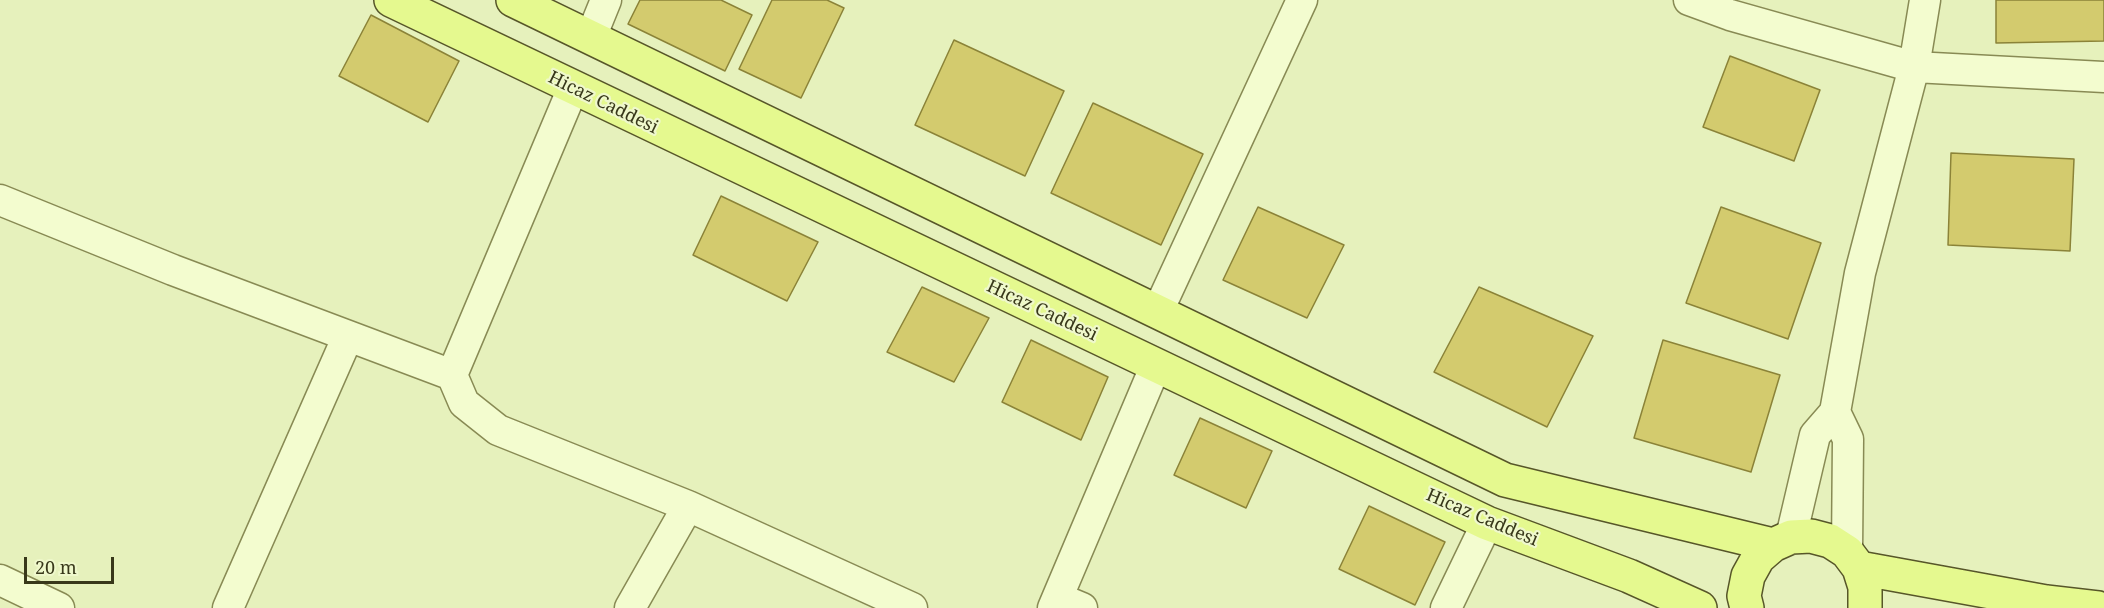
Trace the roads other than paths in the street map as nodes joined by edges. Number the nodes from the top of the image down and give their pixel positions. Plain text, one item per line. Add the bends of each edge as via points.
1 (391, 0) edge
2 (513, 0) edge
3 (606, 0) edge
4 (1302, 0) edge
5 (1689, 0) edge
6 (1925, 0) edge
7 (591, 37) junction
8 (1914, 67) junction
9 (2104, 77) edge
10 (573, 88) junction
11 (0, 200) edge
12 (1158, 311) junction
13 (348, 336) junction
14 (1156, 365) junction
15 (452, 375) junction
16 (1835, 412) junction
17 (688, 506) junction
18 (1487, 523) junction
19 (1782, 541) junction
20 (1853, 560) junction
21 (0, 580) edge
22 (1064, 605) edge
23 (59, 608) edge
24 (228, 608) edge
25 (630, 608) edge
26 (912, 608) edge
27 (1446, 608) edge
28 (1700, 608) edge
29 (1746, 608) edge
30 (1864, 608) edge
31 (2098, 608) edge

1 - 10 main road, Hicaz Caddesi
2 - 7 main road
3 - 7 street
4 - 12 street
5 - 8 street
6 - 8 street
7 - 12 main road
8 - 9 street
8 - 16 street via 1860,273
10 - 14 main road, Hicaz Caddesi
10 - 15 street
11 - 13 street
12 - 19 main road via 1505,480
13 - 15 street
13 - 24 street
14 - 18 main road, Hicaz Caddesi
14 - 22 street
15 - 17 street via 464,403 498,430
16 - 19 street via 1815,435
16 - 20 street via 1848,440
17 - 25 street
17 - 26 street
18 - 27 street
18 - 28 main road, Hicaz Caddesi via 1629,576
19 - 20 main road via 1811,536 1830,541
19 - 29 main road via 1758,558 1748,576
20 - 30 main road via 1865,587
20 - 31 main road via 2046,602
21 - 23 street

